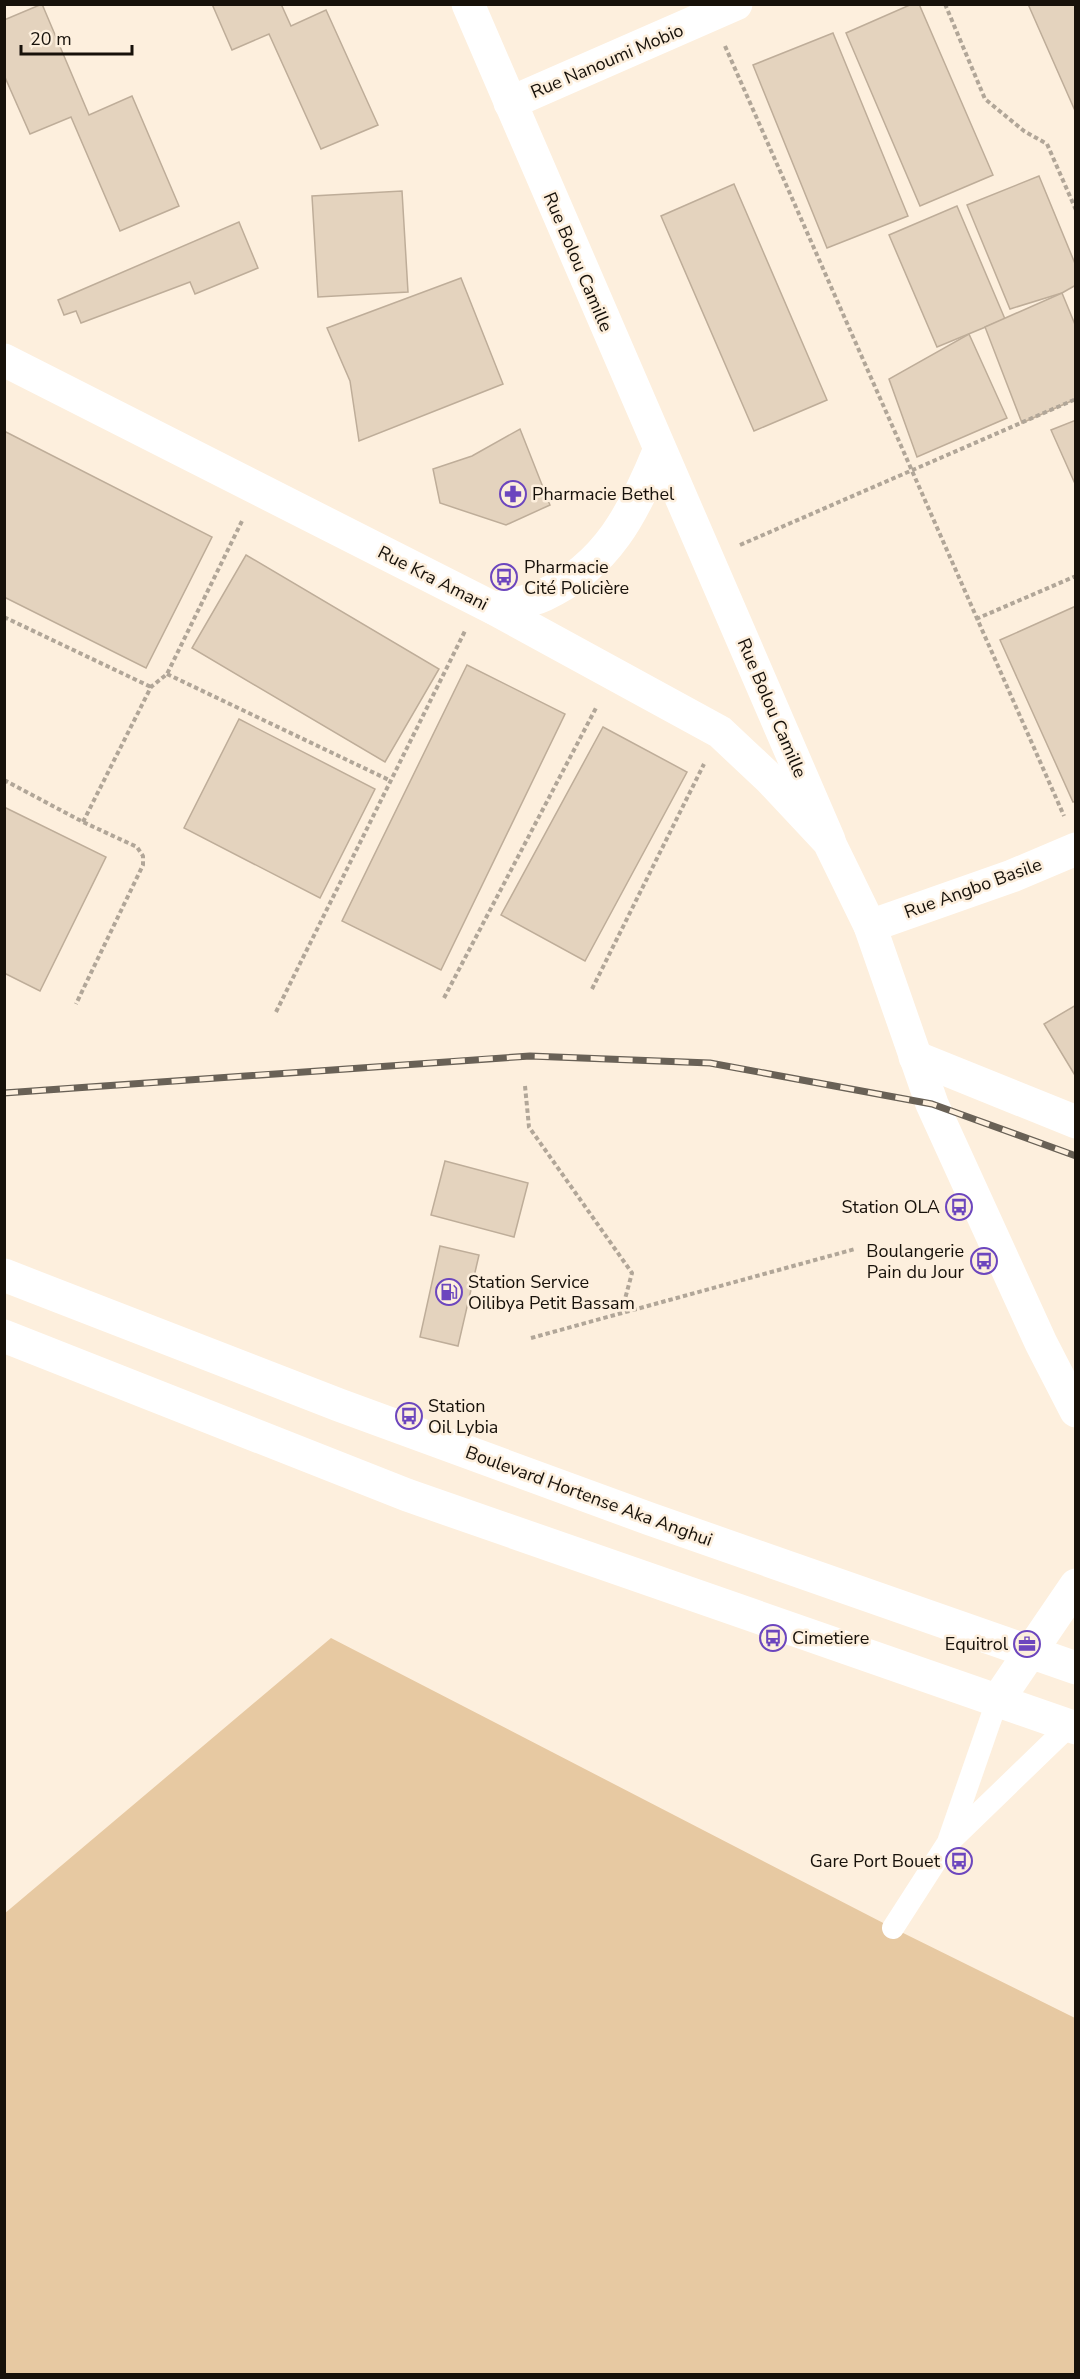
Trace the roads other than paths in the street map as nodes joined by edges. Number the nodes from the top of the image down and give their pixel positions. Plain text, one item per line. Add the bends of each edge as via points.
1 (468, 4) edge
2 (704, 12) edge
3 (510, 103) junction
4 (4, 360) edge
5 (659, 451) junction
6 (487, 605) junction
7 (1071, 834) edge
8 (829, 842) junction
9 (870, 926) junction
10 (915, 1057) junction
11 (1076, 1122) edge
12 (4, 1275) edge
13 (4, 1336) edge
14 (1076, 1411) edge
15 (1076, 1585) edge
16 (1028, 1653) junction
17 (1076, 1668) edge
18 (997, 1701) junction
19 (1073, 1723) edge
20 (947, 1844) junction
21 (893, 1928) dead end

1 - 3 street, Rue Bolou Camille
2 - 3 street, Rue Nanoumi Mobio
3 - 5 street, Rue Bolou Camille
4 - 6 street, Rue Kra Amani
5 - 6 street via 638,503 611,544 579,575 543,596
5 - 8 street, Rue Bolou Camille
6 - 8 street, Rue Kra Amani via 720,732
7 - 9 street, Rue Angbo Basile via 1012,876
8 - 9 street, Rue Bolou Camille
9 - 10 street, Rue Bolou Camille
10 - 11 street
10 - 14 street, Rue Bolou Camille via 937,1115
12 - 16 street, Boulevard Hortense Aka Anghui via 339,1405
13 - 18 street via 408,1495
15 - 16 street
16 - 17 street, Boulevard Hortense Aka Anghui
16 - 18 street
18 - 19 street
18 - 20 lane
19 - 20 lane
20 - 21 lane

